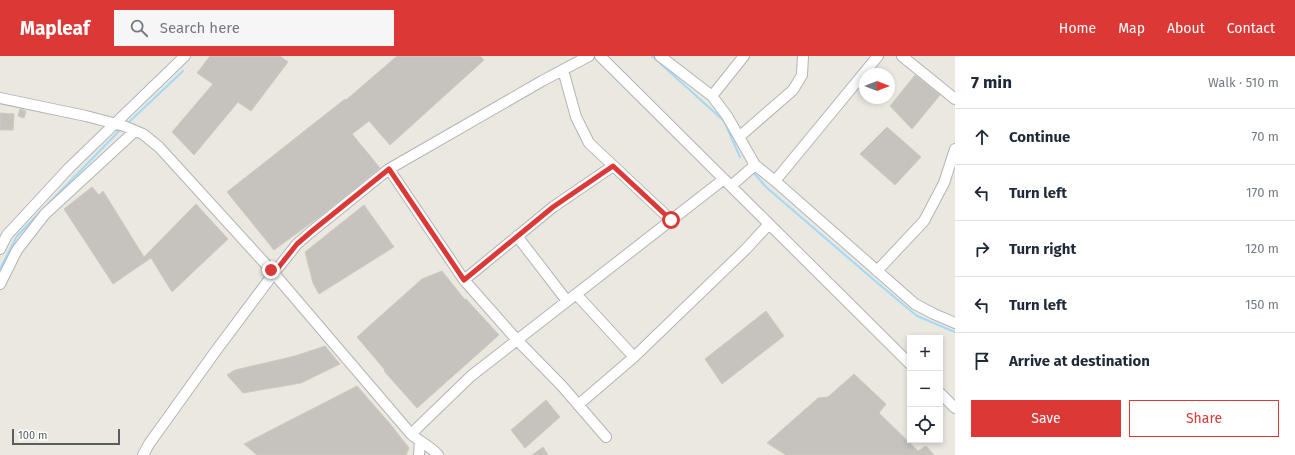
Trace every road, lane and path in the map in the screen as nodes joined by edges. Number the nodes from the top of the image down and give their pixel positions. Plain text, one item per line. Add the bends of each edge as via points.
1 (589, 56) edge
2 (600, 56) edge
3 (660, 56) edge
4 (744, 56) edge
5 (803, 56) edge
6 (878, 56) edge
7 (902, 56) edge
8 (181, 58) edge
9 (563, 70) junction
10 (712, 96) junction
11 (0, 98) edge
12 (955, 99) edge
13 (115, 123) junction
14 (135, 131) junction
15 (739, 137) junction
16 (955, 149) edge
17 (755, 165) junction
18 (613, 166) junction
19 (389, 169) junction
20 (775, 181) junction
21 (728, 183) junction
22 (671, 220) junction
23 (769, 224) junction
24 (517, 236) junction
25 (0, 249) edge
26 (877, 271) junction
27 (274, 273) junction
28 (464, 280) junction
29 (0, 284) edge
30 (576, 294) junction
31 (567, 301) junction
32 (953, 320) edge
33 (517, 340) junction
34 (634, 357) junction
35 (907, 361) edge
36 (943, 397) edge
37 (578, 405) junction
38 (955, 408) edge
39 (412, 434) junction
40 (606, 437) dead end
41 (420, 441) junction
42 (143, 455) edge
43 (419, 455) edge
44 (438, 455) edge

1 - 9 street
2 - 21 street
3 - 10 street
4 - 10 street
5 - 15 street via 802,75 793,90
6 - 20 street
7 - 12 street
8 - 13 street
9 - 18 street via 576,117 589,142
9 - 19 street
10 - 15 street
11 - 13 street
13 - 14 street
13 - 25 street via 7,235
14 - 27 street via 159,147
14 - 29 street via 45,214 17,250
15 - 17 street
16 - 26 street via 944,182 924,221
17 - 20 street
17 - 21 street
18 - 22 street
18 - 24 street via 553,207
19 - 27 street via 297,244
19 - 28 street
20 - 26 street
21 - 22 street
21 - 23 street
22 - 30 street
23 - 34 street
23 - 35 street
24 - 28 street
24 - 31 street
26 - 32 street via 915,304
27 - 39 street
27 - 42 street via 206,364
28 - 33 street
30 - 31 street
30 - 34 street
31 - 33 street
33 - 37 street
33 - 39 street via 471,376
34 - 37 street
36 - 38 street
37 - 40 street
39 - 41 street
41 - 43 street
41 - 44 street

